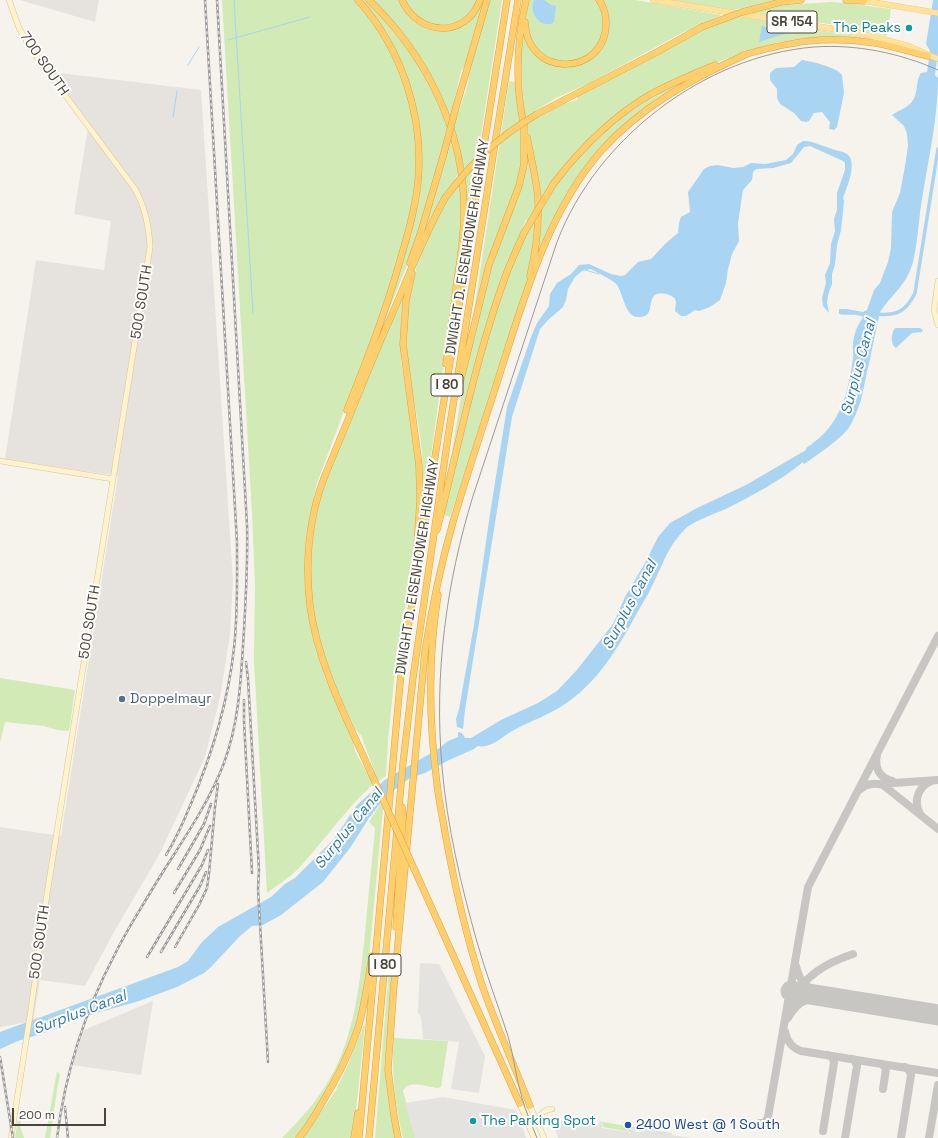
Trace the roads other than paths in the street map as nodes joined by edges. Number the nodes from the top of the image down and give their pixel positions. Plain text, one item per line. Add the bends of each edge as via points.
1 (9, 0) edge
2 (358, 0) edge
3 (369, 0) edge
4 (402, 0) edge
5 (480, 0) edge
6 (487, 0) edge
7 (507, 0) edge
8 (518, 0) edge
9 (527, 0) edge
10 (599, 0) edge
11 (653, 0) edge
12 (801, 0) edge
13 (846, 0) edge
14 (858, 0) edge
15 (864, 1) junction
16 (938, 13) edge
17 (747, 54) junction
18 (928, 56) junction
19 (937, 59) edge
20 (524, 123) junction
21 (87, 124) joint
22 (415, 261) junction
23 (938, 281) edge
24 (521, 309) junction
25 (937, 319) edge
26 (938, 325) edge
27 (382, 336) junction
28 (441, 421) junction
29 (448, 437) junction
30 (0, 461) edge
31 (113, 479) junction
32 (316, 506) junction
33 (453, 522) junction
34 (428, 566) junction
35 (414, 592) junction
36 (401, 791) junction
37 (380, 905) junction
38 (394, 986) junction
39 (366, 1060) junction
40 (520, 1104) joint
41 (530, 1106) joint
42 (552, 1109) dead end
43 (538, 1125) junction
44 (369, 1137) edge
45 (11, 1138) edge
46 (298, 1138) edge
47 (354, 1138) edge
48 (359, 1138) edge
49 (399, 1138) edge
50 (534, 1138) edge
51 (544, 1138) edge

1 - 21 street, 700 SOUTH via 25,39
2 - 32 highway via 384,34 404,75 417,127 418,174 413,213 393,286 321,480
3 - 28 highway via 408,46 431,80 450,125 460,167 464,193 464,230 441,398
4 - 5 highway via 405,8 422,24 443,28 465,20 474,12
6 - 27 highway, bridge via 421,232
7 - 28 highway, DWIGHT D. EISENHOWER HIGHWAY / I 80
8 - 29 highway, DWIGHT D. EISENHOWER HIGHWAY / I 80
9 - 10 highway via 525,30 533,48 551,62 569,64 590,56 601,42 606,20
9 - 20 highway via 519,58 519,90
11 - 18 main road, SR 154 via 859,33 903,44
12 - 22 highway, bridge via 781,2 742,12 702,27 515,127 489,148 445,198
13 - 15 highway
14 - 15 main road
15 - 16 main road
17 - 18 highway via 794,42 835,39 875,43
17 - 24 highway via 686,83 655,103 630,122 602,150 580,179 558,216 542,250
17 - 34 highway, bridge via 682,78 650,95 588,143 554,182 524,233 507,272 476,373
18 - 19 main road
20 - 24 highway via 538,199 531,270
20 - 29 highway via 524,164 519,186 489,265
21 - 31 street, 500 SOUTH via 135,189 145,212 149,234 148,262
22 - 27 highway
22 - 35 highway via 406,301 403,344 420,486
23 - 25 street via 934,310
24 - 33 highway
25 - 26 street
27 - 32 highway via 324,479
28 - 35 highway, DWIGHT D. EISENHOWER HIGHWAY / I 80
29 - 34 highway, DWIGHT D. EISENHOWER HIGHWAY / I 80
30 - 31 street
31 - 45 street, 500 SOUTH
32 - 40 highway, bridge via 308,565 309,594 319,650 371,773
33 - 38 highway via 425,651
33 - 41 highway via 444,557 432,643 432,747 462,916 482,983
34 - 36 highway, DWIGHT D. EISENHOWER HIGHWAY / I 80
35 - 37 highway, DWIGHT D. EISENHOWER HIGHWAY / I 80 via 401,673
36 - 38 highway via 403,814
36 - 44 highway, DWIGHT D. EISENHOWER HIGHWAY / I 80
37 - 39 highway, DWIGHT D. EISENHOWER HIGHWAY / I 80
37 - 46 highway via 358,1028 336,1080 306,1130
38 - 49 highway via 388,1070
39 - 47 highway
39 - 48 highway, DWIGHT D. EISENHOWER HIGHWAY / I 80
40 - 50 street
41 - 43 street
42 - 43 street via 542,1113
43 - 51 street

